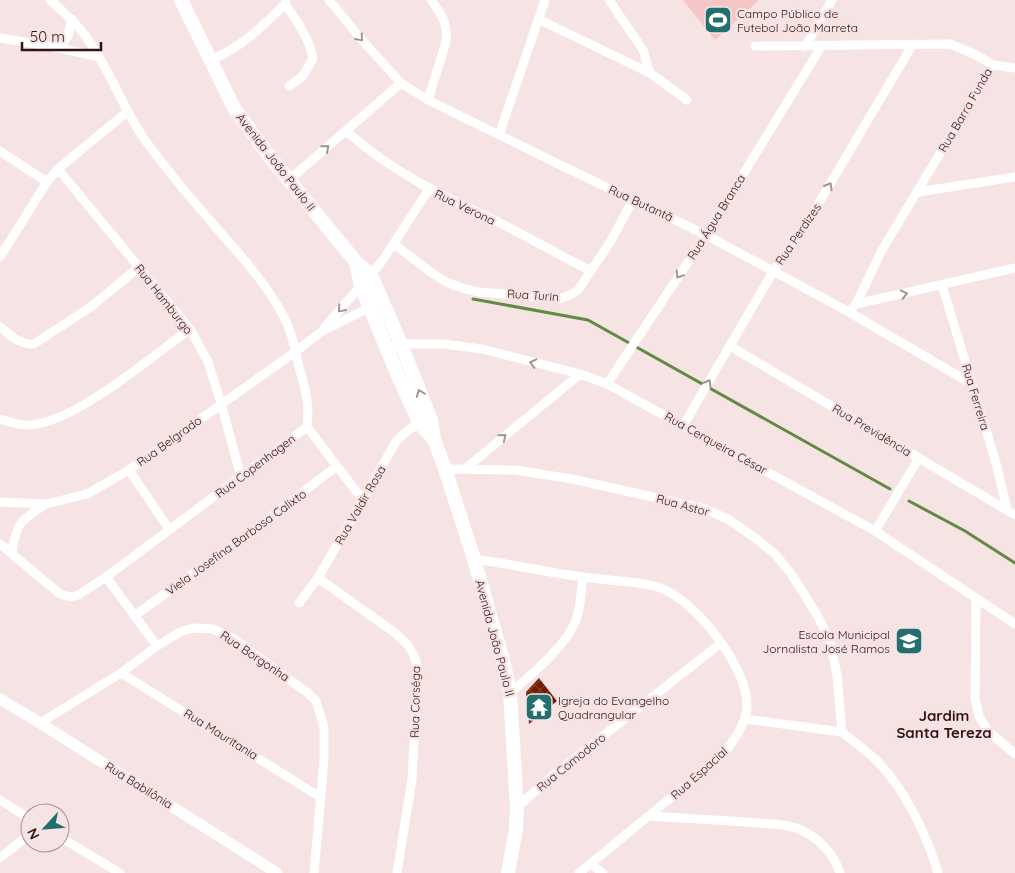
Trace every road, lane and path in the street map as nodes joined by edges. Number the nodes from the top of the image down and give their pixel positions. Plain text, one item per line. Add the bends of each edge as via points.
1 (50, 0) edge
2 (181, 0) edge
3 (329, 0) edge
4 (431, 0) edge
5 (545, 0) edge
6 (610, 0) edge
7 (832, 0) edge
8 (286, 2) edge
9 (72, 19) junction
10 (538, 20) junction
11 (0, 38) edge
12 (913, 44) junction
13 (755, 46) dead end
14 (805, 46) junction
15 (821, 46) junction
16 (59, 48) junction
17 (99, 58) junction
18 (210, 60) junction
19 (993, 66) junction
20 (1015, 68) edge
21 (650, 73) junction
22 (401, 82) junction
23 (289, 86) dead end
24 (428, 100) junction
25 (687, 100) dead end
26 (127, 112) junction
27 (346, 131) junction
28 (499, 135) junction
29 (0, 151) edge
30 (58, 169) junction
31 (1015, 177) edge
32 (289, 180) junction
33 (47, 182) junction
34 (429, 189) junction
35 (918, 192) junction
36 (633, 200) junction
37 (706, 235) junction
38 (394, 244) junction
39 (0, 257) edge
40 (356, 262) junction
41 (139, 267) junction
42 (1015, 268) edge
43 (774, 270) junction
44 (591, 272) junction
45 (371, 276) junction
46 (942, 285) junction
47 (360, 286) junction
48 (382, 301) junction
49 (856, 304) junction
50 (369, 308) junction
51 (850, 312) junction
52 (0, 326) edge
53 (190, 329) junction
54 (321, 332) junction
55 (401, 344) junction
56 (730, 346) junction
57 (387, 349) junction
58 (295, 352) junction
59 (580, 374) junction
60 (607, 384) junction
61 (972, 384) junction
62 (221, 403) junction
63 (0, 419) edge
64 (425, 422) junction
65 (683, 426) junction
66 (307, 427) junction
67 (919, 458) junction
68 (337, 466) junction
69 (466, 468) junction
70 (445, 469) junction
71 (129, 470) junction
72 (240, 478) junction
73 (363, 500) junction
74 (0, 502) edge
75 (46, 504) junction
76 (1007, 509) junction
77 (1015, 515) edge
78 (169, 529) junction
79 (875, 531) junction
80 (0, 544) edge
81 (12, 554) junction
82 (474, 558) junction
83 (106, 577) junction
84 (584, 577) junction
85 (318, 578) junction
86 (976, 598) junction
87 (299, 603) dead end
88 (134, 616) junction
89 (1015, 624) edge
90 (721, 643) junction
91 (157, 646) junction
92 (121, 673) junction
93 (510, 693) junction
94 (0, 699) edge
95 (745, 719) junction
96 (40, 723) junction
97 (842, 732) junction
98 (1015, 754) edge
99 (320, 797) junction
100 (0, 800) edge
101 (517, 807) junction
102 (20, 813) edge
103 (650, 816) junction
104 (20, 842) edge
105 (70, 843) edge
106 (0, 858) edge
107 (591, 864) junction
108 (120, 873) edge
109 (277, 873) edge
110 (314, 873) edge
111 (397, 873) edge
112 (508, 873) edge
113 (579, 873) edge
114 (603, 873) edge
115 (840, 873) edge
116 (938, 873) edge

1 - 9 street, Rua Copenhagen
2 - 18 main road, Avenida João Paulo II
3 -> 22 street, Rua Butantã
4 - 24 street via 443,18 447,33
5 - 10 street
6 - 21 street via 643,50
7 - 14 street
8 - 18 street via 244,42
8 - 23 street via 304,32 313,58 303,76
9 - 16 street via 68,36
9 - 17 street, Rua Copenhagen
10 - 21 street
10 - 28 street
11 - 16 street
12 - 15 street, Rua Barra Funda
12 - 19 street, Rua Barra Funda via 950,44
43 -> 12 street, Rua Perdizes via 812,216
13 - 14 street, Rua Barra Funda
14 - 15 street, Rua Barra Funda
15 - 37 street, Rua Água Branca
16 - 17 street
17 - 26 street, Rua Copenhagen
18 - 32 main road, Avenida João Paulo II via 234,108
19 - 20 street
19 - 35 street, Rua Barra Funda
21 - 25 street
22 - 24 street, Rua Butantã
22 - 27 street
24 - 28 street, Rua Butantã
26 - 30 street
26 - 58 street, Rua Copenhagen via 149,145 269,292 288,325
32 -> 27 street
27 - 34 street, Rua Verona via 385,163
28 - 36 street, Rua Butantã
29 - 33 street
30 - 33 street
30 - 41 street, Rua Hamburgo
31 - 35 street
32 - 40 main road, Avenida João Paulo II
33 - 39 street
34 - 38 street, Rua Belgrado
34 - 44 street, Rua Verona
35 - 49 street, Rua Barra Funda via 882,250
36 - 37 street, Rua Butantã
36 - 44 street, Rua Turin
37 - 43 street, Rua Butantã
37 -> 60 street, Rua Água Branca
38 - 44 street, Rua Turin via 446,282 479,292 559,299 578,290
38 - 45 street, Rua Belgrado
40 - 45 main road, Avenida João Paulo II
40 - 47 main road, Avenida João Paulo II
41 - 52 street via 92,306 34,344 19,342
41 - 53 street, Rua Hamburgo
42 - 46 street
43 - 51 street, Rua Butantã
43 - 56 street, Rua Perdizes
45 - 47 street, Rua Belgrado
45 - 48 main road, Avenida João Paulo II
49 -> 46 street
46 - 61 street, Rua Ferreira
47 - 50 main road, Avenida João Paulo II
47 -> 54 street, Rua Belgrado
48 - 50 street, Rua Belgrado
48 - 55 main road, Avenida João Paulo II
49 - 51 street, Rua Barra Funda
50 - 54 street, Rua Belgrado
50 - 57 main road, Avenida João Paulo II
51 - 61 street, Rua Butantã
53 - 62 street, Rua Hamburgo via 208,362
53 - 63 street via 69,414 28,426
54 - 58 street, Rua Belgrado
55 - 57 street, Rua Cerqueira César
59 -> 55 street, Rua Cerqueira César via 482,349 444,344
64 -> 55 main road, Avenida João Paulo II
65 -> 56 street, Rua Perdizes
56 - 67 street, Rua Previdência
57 - 64 main road, Avenida João Paulo II
58 - 62 street, Rua Belgrado
58 - 66 street, Rua Copenhagen via 306,395
59 - 60 street, Rua Cerqueira César
69 -> 59 street
60 - 65 street, Rua Cerqueira César
61 - 76 street, Rua Ferreira
62 - 71 street, Rua Belgrado
62 - 72 street, Rua Hamburgo
64 - 70 main road, Avenida João Paulo II
64 - 73 street, Rua Valdir Rosa via 397,440
65 - 79 street, Rua Cerqueira César
66 - 68 street
66 - 72 street, Rua Copenhagen
67 - 76 street, Rua Previdência
67 - 79 street
68 - 73 street
68 - 88 street, Viela Josefina Barbosa Calixto
69 - 70 street, Rua Astor
69 - 97 street, Rua Astor via 515,470 572,479 702,508 728,519 754,537 792,575 830,641
70 - 82 main road, Avenida João Paulo II
71 - 75 street, Rua Belgrado via 87,494
71 - 78 street
72 - 78 street, Rua Copenhagen
73 - 85 street, Rua Valdir Rosa
74 - 75 street, Rua Belgrado
75 - 81 street via 19,524
76 - 77 street, Rua Previdência
78 - 83 street, Rua Copenhagen
79 - 86 street, Rua Cerqueira César
80 - 81 street, Rua Copenhagen
81 - 83 street, Rua Copenhagen via 66,597 78,594
82 - 84 street, Rua Espacial
82 - 93 main road, Avenida João Paulo II
83 - 88 street
84 - 90 street, Rua Espacial via 659,588 678,597
84 - 93 street via 573,626 560,645
85 - 87 street, Rua Valdir Rosa
85 - 111 street, Rua Corséga via 394,632 408,645 418,668 412,779
86 - 89 street, Rua Cerqueira César
86 - 98 street via 977,707 987,730
88 - 91 street
90 - 95 street, Rua Espacial via 744,686
90 - 101 street, Rua Comodoro
91 - 92 street, Rua Borgonha
91 - 99 street, Rua Borgonha via 186,630 213,628 231,637 308,693 316,702 324,727
92 - 96 street, Rua Borgonha
92 - 99 street, Rua Mauritania
93 - 101 main road, Avenida João Paulo II
94 - 96 street, Rua Babilônia
95 - 97 street
95 - 103 street, Rua Espacial via 723,755
96 - 109 street, Rua Babilônia
97 - 116 street via 876,760 895,782 930,848
99 - 110 street, Rua Borgonha
100 - 102 street
101 - 112 main road, Avenida João Paulo II
103 - 107 street, Rua Espacial
103 - 115 street via 798,828 828,850
104 - 106 street
105 - 108 street
107 - 113 street, Rua Espacial
107 - 114 street

